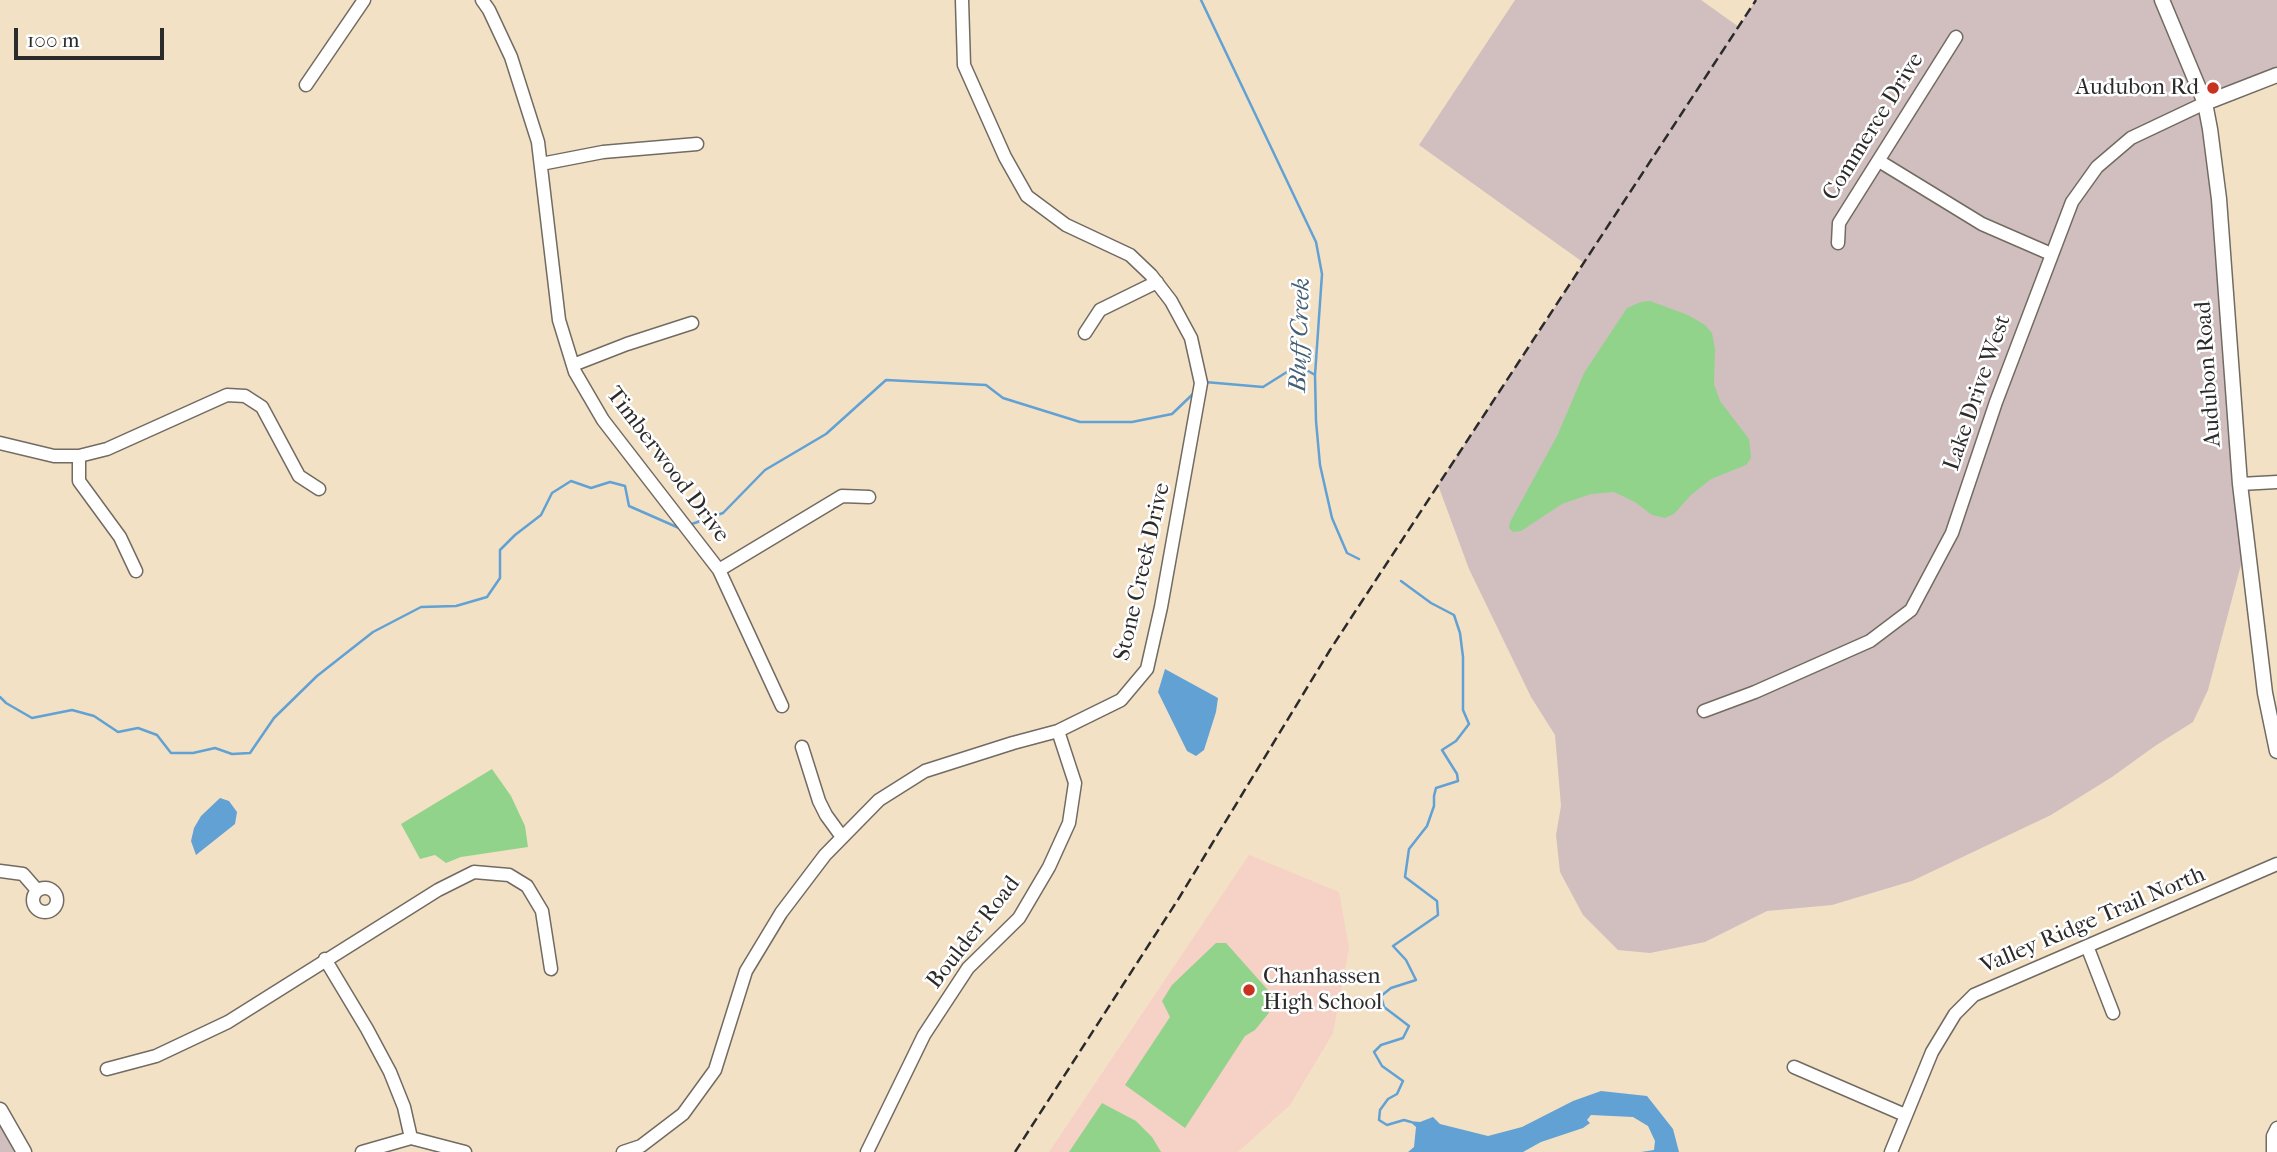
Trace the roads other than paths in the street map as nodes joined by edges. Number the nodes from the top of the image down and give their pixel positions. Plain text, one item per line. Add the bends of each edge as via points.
1 (364, 0) edge
2 (482, 0) edge
3 (962, 0) edge
4 (2162, 0) edge
5 (1956, 37) dead end
6 (2277, 75) edge
7 (306, 85) dead end
8 (2204, 103) junction
9 (697, 144) dead end
10 (1879, 161) junction
11 (541, 164) junction
12 (1838, 243) dead end
13 (2051, 254) junction
14 (1157, 282) junction
15 (692, 323) dead end
16 (1085, 332) dead end
17 (573, 365) junction
18 (0, 443) edge
19 (79, 456) junction
20 (2277, 482) edge
21 (2240, 484) junction
22 (319, 488) dead end
23 (869, 496) dead end
24 (719, 570) junction
25 (136, 571) dead end
26 (782, 706) dead end
27 (1704, 711) dead end
28 (1058, 731) junction
29 (802, 747) dead end
30 (2277, 751) edge
31 (842, 837) junction
32 (2277, 864) edge
33 (0, 871) edge
34 (37, 890) dead end
35 (2087, 946) junction
36 (325, 960) junction
37 (551, 969) dead end
38 (2113, 1013) dead end
39 (1794, 1068) dead end
40 (107, 1069) dead end
41 (0, 1110) edge
42 (1905, 1115) junction
43 (2277, 1128) edge
44 (411, 1138) junction
45 (24, 1152) edge
46 (362, 1152) edge
47 (465, 1152) edge
48 (623, 1152) edge
49 (867, 1152) edge
50 (1891, 1152) edge
51 (2273, 1152) edge

1 - 7 street
2 - 11 street, Timberwood Drive via 511,57
3 - 14 street, Stone Creek Drive via 964,65 1027,196 1066,225 1130,255
4 - 8 street, Audubon Road
5 - 10 street, Commerce Drive
6 - 8 street, Lake Drive West
8 - 13 street, Lake Drive West via 2131,138 2097,167 2072,202
8 - 21 street, Audubon Road via 2219,199
9 - 11 street via 604,152
10 - 12 street, Commerce Drive via 1839,223
10 - 13 street via 1982,224
11 - 17 street, Timberwood Drive via 559,320
13 - 27 street, Lake Drive West via 1952,533 1911,610 1870,641
14 - 16 street via 1100,310
14 - 28 street, Stone Creek Drive via 1191,338 1201,383 1161,607 1147,669 1121,700
15 - 17 street
17 - 24 street, Timberwood Drive via 603,420
18 - 19 street via 54,456
19 - 22 street via 107,449 227,396 246,396 262,407 299,476
19 - 25 street via 79,481 120,537
20 - 21 street
21 - 30 street, Audubon Road via 2265,693
23 - 24 street via 842,496
24 - 26 street, Timberwood Drive
28 - 31 street, Stone Creek Drive via 925,771 879,800
28 - 49 street, Boulder Road via 1075,783 1069,823 1019,918 968,968 924,1035
29 - 31 street via 819,801
31 - 48 street, Stone Creek Drive via 781,913 746,971 715,1070 683,1114 641,1146
32 - 35 street, Valley Ridge Trail North
33 - 34 street via 23,874
35 - 38 street
35 - 42 street, Valley Ridge Trail North via 1974,995 1955,1014 1932,1052
36 - 37 street via 474,872 509,875 527,886 542,911
36 - 40 street via 228,1022 156,1056
36 - 44 street via 390,1072
39 - 42 street
41 - 45 street
42 - 50 street, Valley Ridge Trail North
43 - 51 street
44 - 46 street
44 - 47 street

